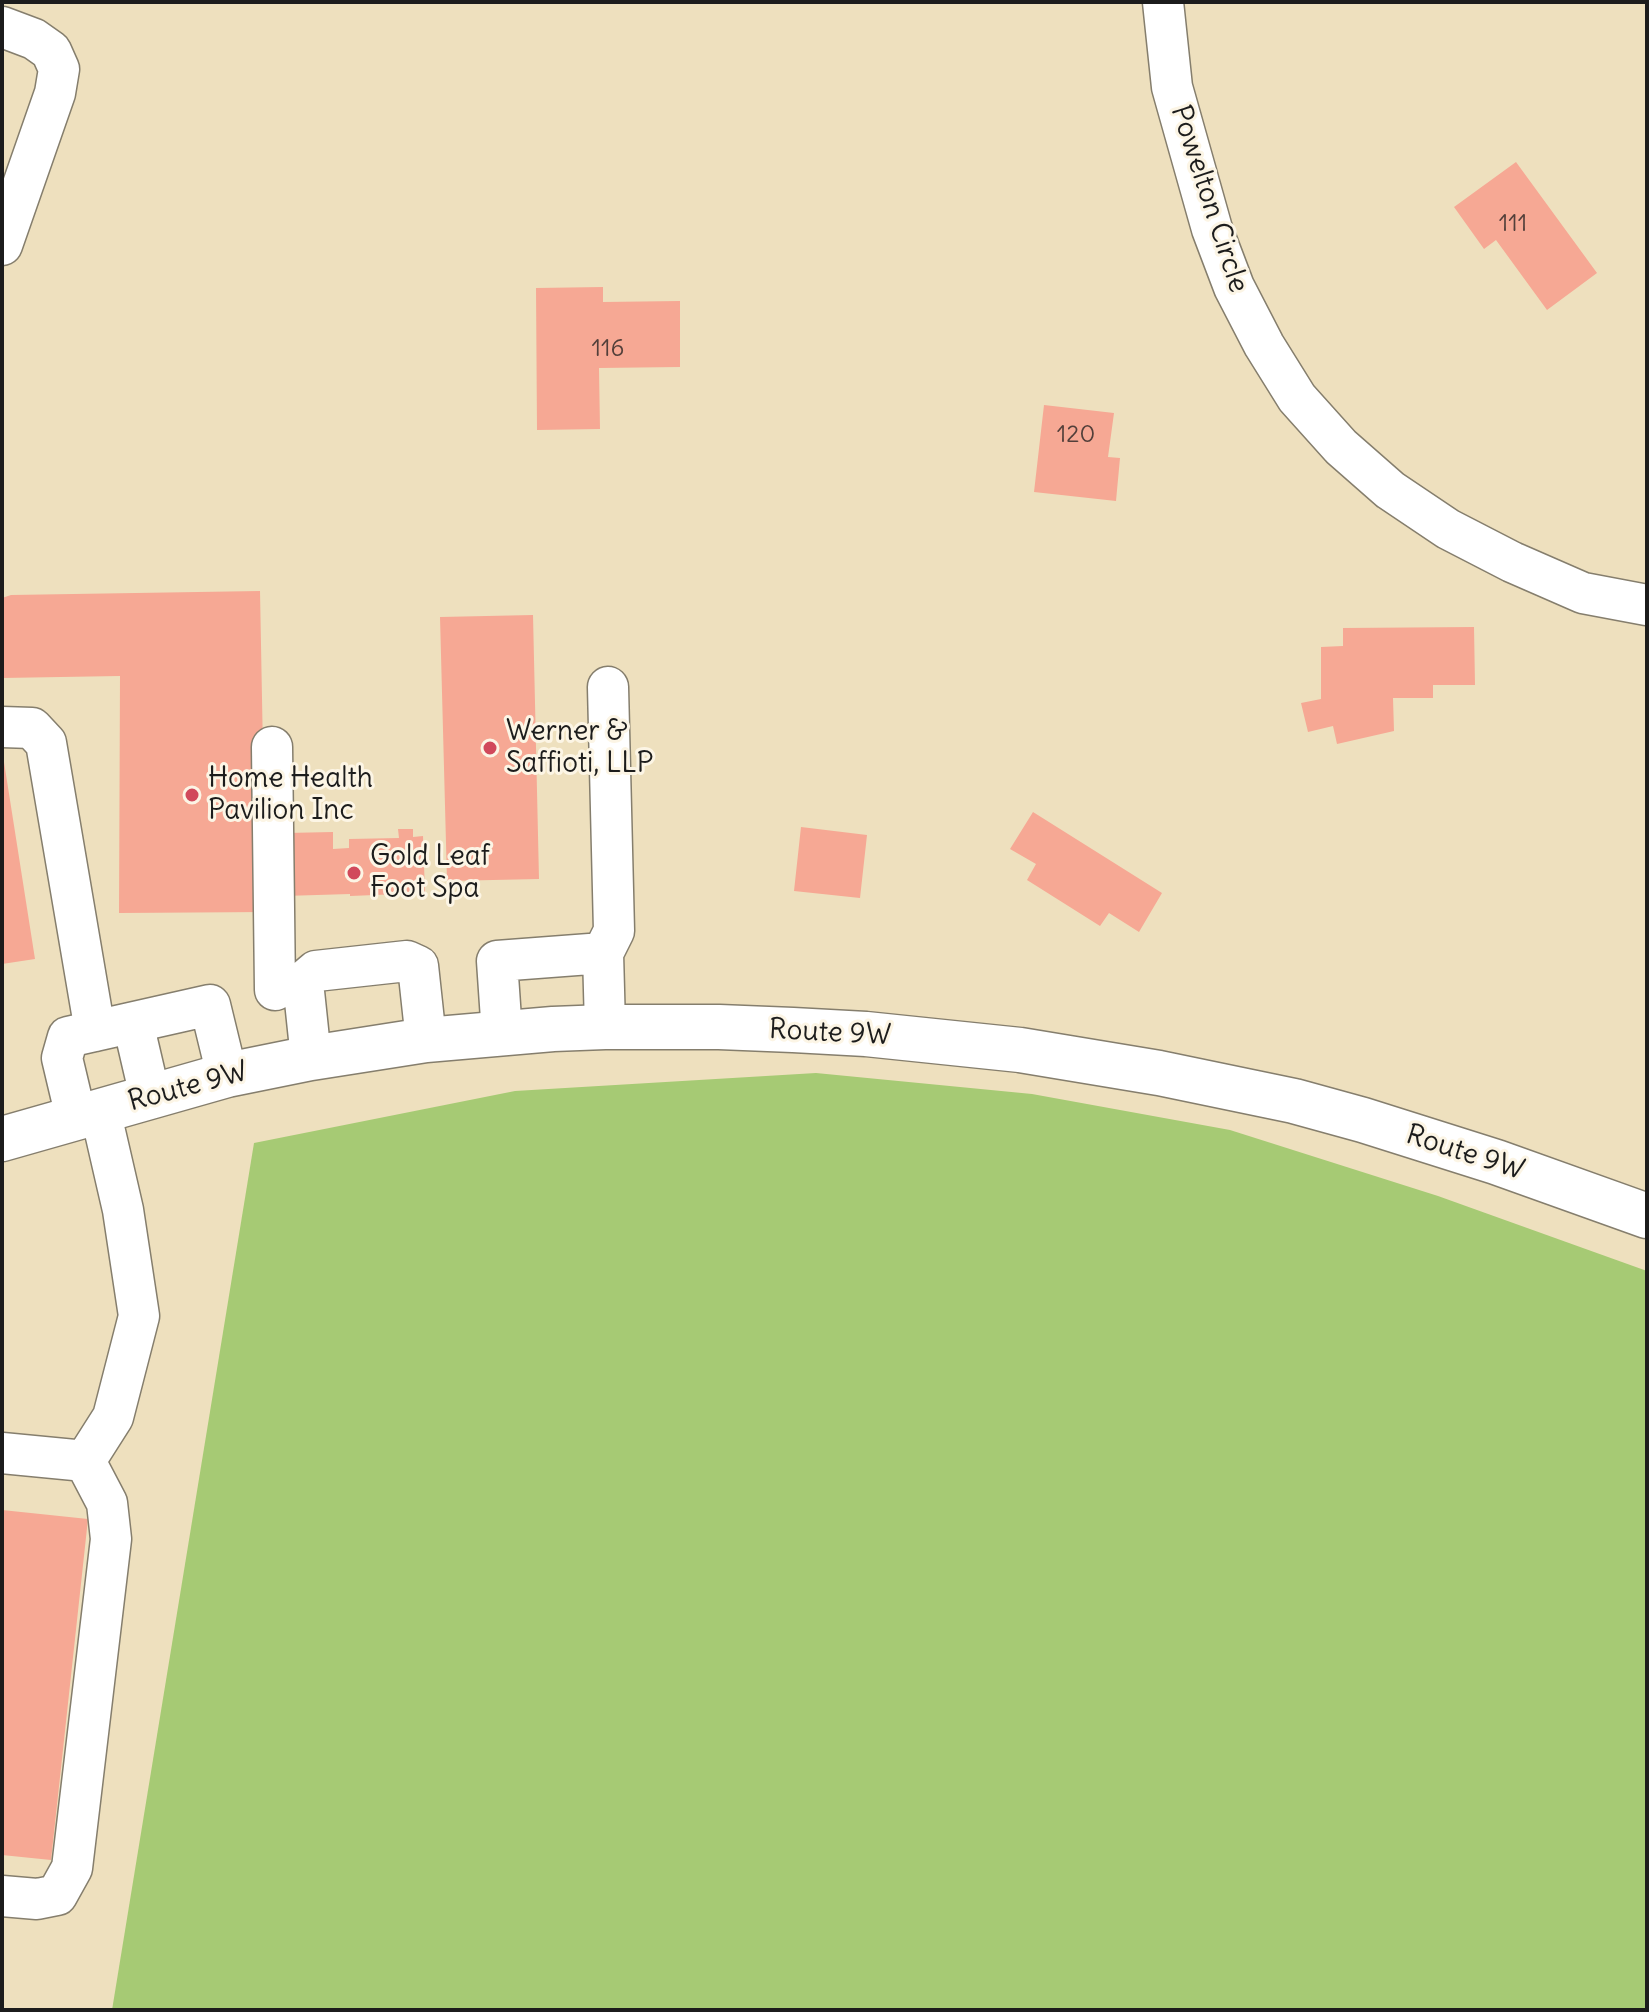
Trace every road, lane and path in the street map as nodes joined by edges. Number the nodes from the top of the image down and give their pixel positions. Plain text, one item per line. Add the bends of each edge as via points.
1 (1163, 2) edge
2 (2, 27) edge
3 (2, 245) edge
4 (1647, 605) edge
5 (608, 687) dead end
6 (2, 727) edge
7 (272, 747) dead end
8 (603, 953) junction
9 (289, 986) junction
10 (210, 1005) junction
11 (133, 1023) junction
12 (605, 1027) junction
13 (95, 1031) junction
14 (502, 1034) junction
15 (426, 1040) junction
16 (311, 1058) junction
17 (227, 1075) junction
18 (150, 1096) junction
19 (88, 1113) junction
20 (2, 1139) edge
21 (1647, 1216) edge
22 (2, 1453) edge
23 (85, 1461) junction
24 (2, 1896) edge

1 - 4 street, Powelton Circle via 1172,87 1212,229 1234,287 1297,398 1370,473 1448,529 1583,593
2 - 3 street via 51,51 59,69
5 - 8 street via 614,931
6 - 13 street via 32,728 46,743
7 - 9 street
8 - 12 street
8 - 14 street via 497,961
9 - 10 street
9 - 15 street via 316,971 407,961 418,966
9 - 16 street
10 - 11 street
10 - 17 street
11 - 13 street
11 - 18 street
12 - 14 highway, Route 9W
12 - 21 highway, Route 9W via 866,1034 1020,1050 1159,1073 1363,1120
13 - 19 street via 68,1037 62,1058
14 - 15 highway, Route 9W
15 - 16 highway, Route 9W
16 - 17 highway, Route 9W
17 - 18 highway, Route 9W
18 - 19 highway, Route 9W
19 - 20 highway, Route 9W
19 - 23 street via 123,1210 139,1316 113,1417
22 - 23 street
23 - 24 street via 107,1503 111,1539 72,1868 57,1895

